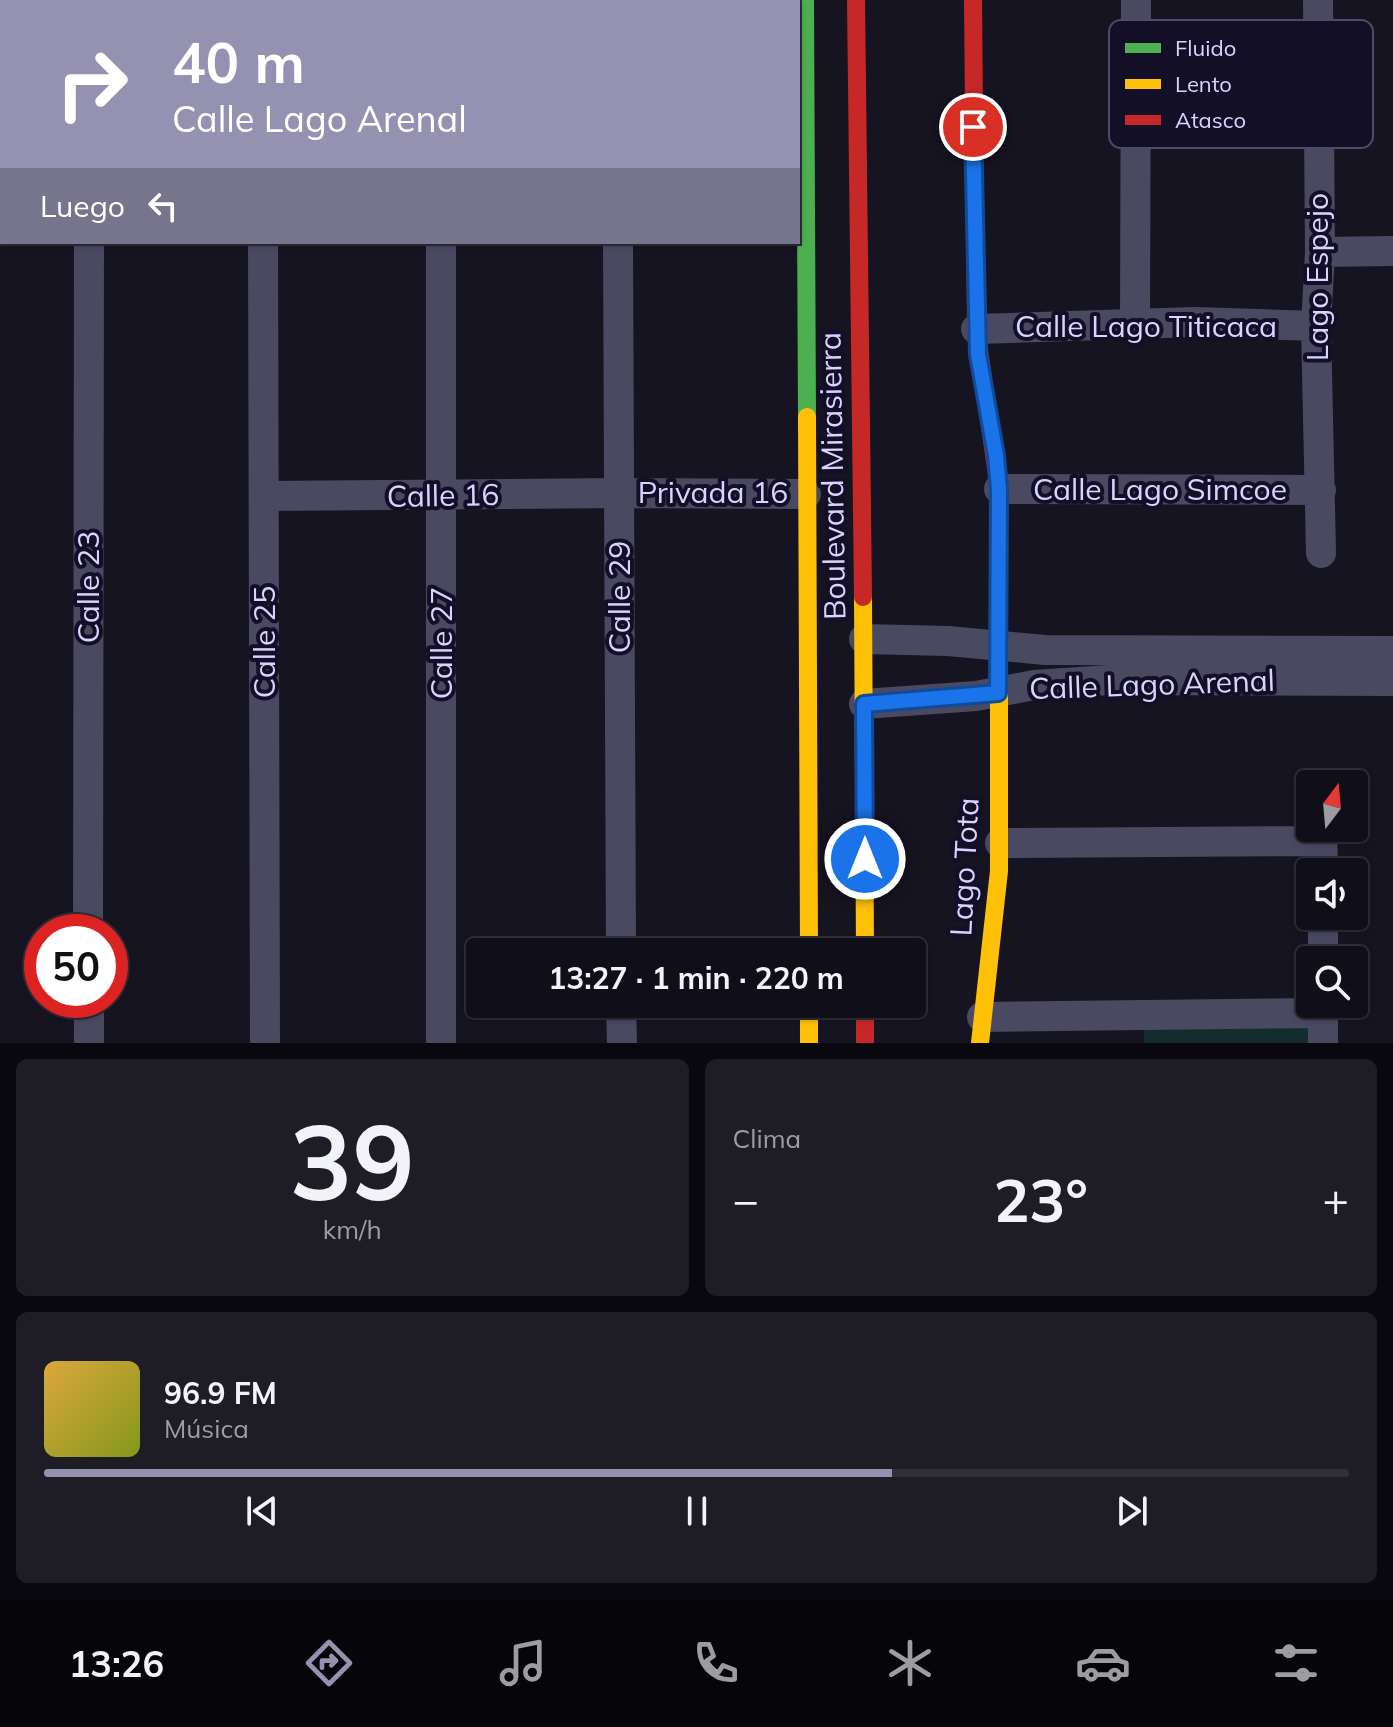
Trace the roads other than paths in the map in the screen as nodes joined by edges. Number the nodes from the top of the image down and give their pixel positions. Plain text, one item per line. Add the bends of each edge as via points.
1 (805, 0) edge
2 (856, 0) edge
3 (973, 0) edge
4 (1136, 148) edge
5 (1319, 148) edge
6 (89, 244) edge
7 (263, 244) edge
8 (441, 244) edge
9 (618, 244) edge
10 (1393, 251) edge
11 (1320, 252) junction
12 (1135, 323) junction
13 (1316, 326) junction
14 (976, 329) junction
15 (999, 489) junction
16 (1321, 490) junction
17 (621, 493) junction
18 (806, 494) junction
19 (264, 496) junction
20 (442, 496) junction
21 (1321, 553) dead end
22 (864, 639) junction
23 (999, 646) junction
24 (1393, 651) edge
25 (1393, 681) edge
26 (998, 693) junction
27 (864, 704) junction
28 (1296, 836) edge
29 (1000, 843) junction
30 (88, 914) edge
31 (621, 938) edge
32 (809, 938) edge
33 (865, 938) edge
34 (89, 1018) edge
35 (621, 1018) edge
36 (809, 1018) edge
37 (865, 1018) edge
38 (1323, 1020) edge
39 (1144, 1029) edge
40 (981, 1030) edge
41 (89, 1043) edge
42 (265, 1043) edge
43 (441, 1043) edge
44 (622, 1043) edge
45 (809, 1043) edge
46 (865, 1043) edge

1 - 18 main road, Boulevard Mirasierra
2 - 22 main road, Boulevard Mirasierra
3 - 14 main road, Lago Tota
4 - 12 street
5 - 11 street, Lago Espejo
6 - 30 street, Calle 23
7 - 19 street, Calle 25
8 - 20 street, Calle 27
9 - 17 street, Calle 29
10 - 11 street
11 - 13 street, Lago Espejo
12 - 13 street, Calle Lago Titicaca
12 - 14 street, Calle Lago Titicaca
13 - 16 street, Lago Espejo
14 - 15 main road, Lago Tota
15 - 16 street, Calle Lago Simcoe
15 - 23 main road, Lago Tota
16 - 21 street, Lago Espejo
17 - 18 street, Privada 16
17 - 20 street, Calle 16
17 - 31 street, Calle 29
18 - 32 main road, Boulevard Mirasierra
19 - 20 street, Calle 16
19 - 42 street, Calle 25
20 - 43 street, Calle 27
22 - 23 street, Calle Lago Arenal
22 - 27 main road, Boulevard Mirasierra
23 - 24 street, Calle Lago Arenal via 1143,652
23 - 26 main road, Lago Tota
25 - 26 street, Calle Lago Arenal via 1110,680
26 - 27 street, Calle Lago Arenal
26 - 29 main road, Lago Tota
27 - 33 main road, Boulevard Mirasierra
28 - 29 street
29 - 40 main road, Lago Tota
34 - 41 street
35 - 44 street
36 - 45 main road
37 - 46 main road
38 - 39 street
39 - 40 street

